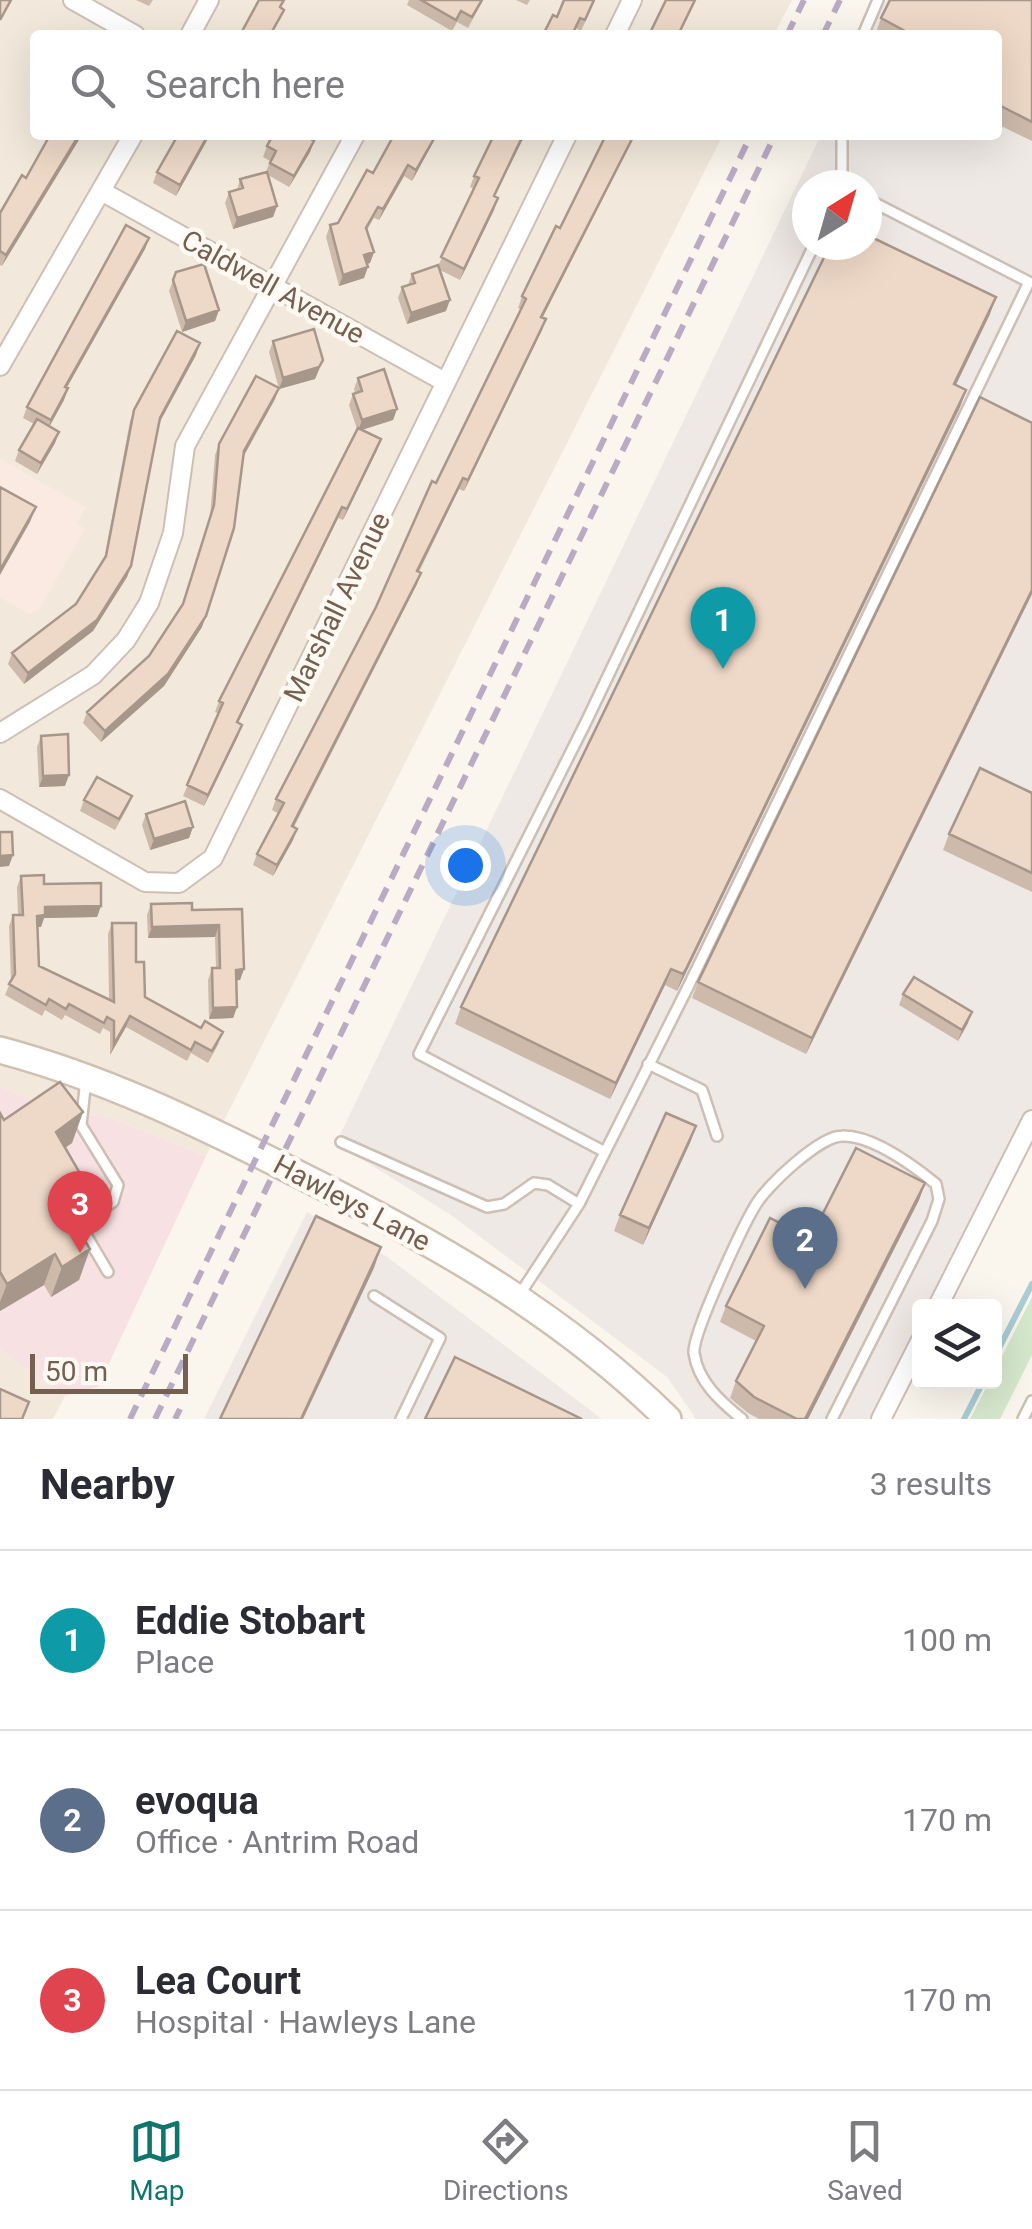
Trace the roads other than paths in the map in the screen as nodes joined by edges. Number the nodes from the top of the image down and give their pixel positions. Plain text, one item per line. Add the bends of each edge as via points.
1 (73, 0) edge
2 (210, 0) edge
3 (632, 0) edge
4 (878, 0) edge
5 (125, 30) edge
6 (193, 30) edge
7 (617, 30) edge
8 (865, 30) edge
9 (130, 140) edge
10 (352, 140) edge
11 (565, 140) edge
12 (842, 140) edge
13 (842, 170) edge
14 (102, 191) junction
15 (882, 207) edge
16 (807, 260) edge
17 (272, 287) junction
18 (0, 366) edge
19 (445, 382) junction
20 (0, 733) edge
21 (0, 799) edge
22 (0, 1050) edge
23 (648, 1064) junction
24 (87, 1076) junction
25 (1032, 1120) edge
26 (717, 1136) dead end
27 (341, 1142) dead end
28 (605, 1152) junction
29 (579, 1204) junction
30 (108, 1272) dead end
31 (374, 1296) dead end
32 (519, 1296) junction
33 (942, 1299) edge
34 (912, 1357) edge
35 (1032, 1401) edge
36 (401, 1419) edge
37 (668, 1419) edge
38 (742, 1419) edge
39 (832, 1419) edge
40 (880, 1419) edge
41 (1022, 1419) edge

1 - 5 street
2 - 6 street
3 - 7 street
4 - 8 lane
9 - 14 street
10 - 17 street
11 - 19 street, Marshall Avenue
12 - 13 lane
14 - 17 street, Caldwell Avenue
14 - 18 street
15 - 23 lane via 1029,282
16 - 28 lane via 420,1054
17 - 19 street, Caldwell Avenue
17 - 20 street via 185,446 173,532 150,602 93,675
19 - 21 street, Marshall Avenue via 203,869 179,883 144,882
22 - 24 street, Hawleys Lane
23 - 26 lane via 702,1090
23 - 28 lane
24 - 30 lane via 81,1125 118,1185 113,1202 79,1223
24 - 32 street, Hawleys Lane via 353,1201
25 - 33 street
27 - 29 lane via 487,1208 534,1183
28 - 29 lane
29 - 32 lane
31 - 36 lane via 440,1338
32 - 37 street, Hawleys Lane
34 - 40 street
35 - 41 lane
38 - 39 lane via 703,1377 693,1350 703,1318 756,1204 826,1139 842,1136 918,1170 936,1184 938,1199

